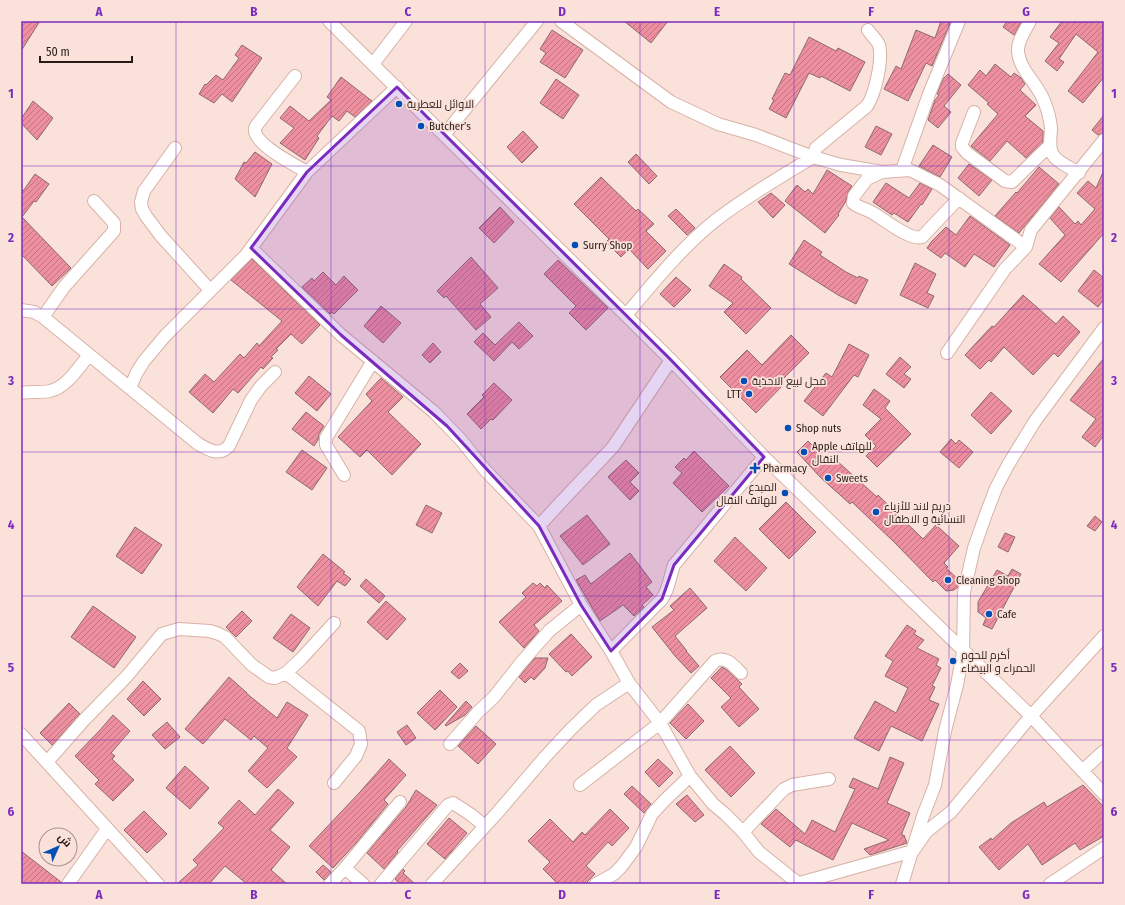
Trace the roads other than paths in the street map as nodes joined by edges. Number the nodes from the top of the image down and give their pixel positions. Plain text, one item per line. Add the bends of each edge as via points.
1 (329, 21) edge
2 (406, 21) edge
3 (561, 21) edge
4 (959, 21) edge
5 (1030, 21) edge
6 (536, 22) edge
7 (868, 30) dead end
8 (373, 64) junction
9 (295, 76) dead end
10 (396, 87) junction
11 (974, 112) dead end
12 (444, 135) junction
13 (1104, 140) edge
14 (1050, 145) junction
15 (175, 148) dead end
16 (1099, 155) edge
17 (813, 157) junction
18 (902, 170) junction
19 (306, 172) junction
20 (882, 172) junction
21 (1079, 173) junction
22 (959, 198) junction
23 (94, 201) dead end
24 (1026, 247) junction
25 (251, 248) junction
26 (210, 290) junction
27 (24, 313) edge
28 (626, 315) junction
29 (44, 317) junction
30 (1104, 328) edge
31 (947, 353) dead end
32 (89, 355) junction
33 (671, 360) junction
34 (373, 361) junction
35 (275, 372) dead end
36 (130, 388) junction
37 (21, 394) edge
38 (764, 457) junction
39 (344, 475) dead end
40 (540, 526) junction
41 (581, 605) junction
42 (334, 623) dead end
43 (1104, 636) edge
44 (611, 651) junction
45 (963, 652) junction
46 (741, 673) dead end
47 (286, 674) junction
48 (629, 684) junction
49 (1031, 716) junction
50 (660, 723) junction
51 (21, 734) edge
52 (450, 744) dead end
53 (1104, 750) edge
54 (47, 762) junction
55 (1082, 771) junction
56 (690, 776) junction
57 (829, 779) dead end
58 (334, 783) dead end
59 (580, 785) dead end
60 (1104, 794) edge
61 (400, 802) dead end
62 (485, 826) junction
63 (107, 829) junction
64 (743, 832) junction
65 (1104, 848) edge
66 (913, 851) junction
67 (345, 868) junction
68 (68, 884) edge
69 (158, 884) edge
70 (330, 884) edge
71 (363, 884) edge
72 (381, 884) edge
73 (432, 884) edge
74 (596, 884) edge
75 (798, 884) edge
76 (902, 884) edge
77 (1050, 884) edge

1 - 8 street
2 - 8 street
3 - 17 street via 671,102 718,124 756,135
4 - 18 street via 928,94
5 - 14 street via 1018,44 1018,52 1022,65 1041,92 1051,128
6 - 12 street
7 - 17 street via 878,44 880,54 871,100 816,148
8 - 10 street
9 - 19 street via 256,126 254,133 268,148
10 - 12 street
10 - 19 street
11 - 14 street via 962,147 1005,181 1012,182
12 - 28 street
13 - 16 street
14 - 21 street via 1057,159
15 - 26 street via 144,191 142,209 161,236
16 - 21 street
17 - 20 street
17 - 28 street via 755,193 698,236
18 - 20 street
18 - 22 street via 910,170 925,177
19 - 25 street
20 - 22 street via 867,179 854,196 853,203 916,238 922,237
21 - 24 street via 1031,230
22 - 24 street
23 - 29 street via 114,223 114,231 72,278
24 - 31 street via 1005,269
25 - 26 street
25 - 34 street via 341,335
26 - 36 street via 161,341 140,367
27 - 29 street via 34,312
28 - 33 street
29 - 32 street
30 - 45 street via 1035,421 996,488 974,548 964,592
32 - 36 street
32 - 37 street via 59,388
33 - 38 street
33 - 40 street via 613,447
34 - 39 street via 326,438 326,445
34 - 40 street via 434,412 485,470
35 - 36 street via 251,400 229,446 218,452 197,443
38 - 44 street via 674,565 667,592 662,599
38 - 45 street
40 - 41 street
41 - 44 street
41 - 52 street via 549,631 494,697
42 - 47 street
43 - 49 street
44 - 48 street
45 - 49 street
45 - 66 street via 935,785
46 - 50 street via 727,660 715,661
47 - 54 street via 275,678 269,676 252,665 219,634 191,629 169,631 162,634 127,676
47 - 58 street via 359,731 361,744 356,756
48 - 50 street
48 - 62 street via 596,705 583,717
49 - 55 street
49 - 66 street via 951,812 926,832
50 - 56 street
50 - 59 street
51 - 54 street
53 - 55 street
54 - 63 street
55 - 60 street
56 - 64 street via 713,804
56 - 74 street via 652,814 636,847 621,867
57 - 64 street via 792,785 784,789
61 - 67 street
62 - 72 street via 453,803
62 - 73 street
63 - 68 street
63 - 69 street
64 - 75 street via 758,852
65 - 77 street
66 - 75 street
66 - 76 street
67 - 70 street
67 - 71 street

